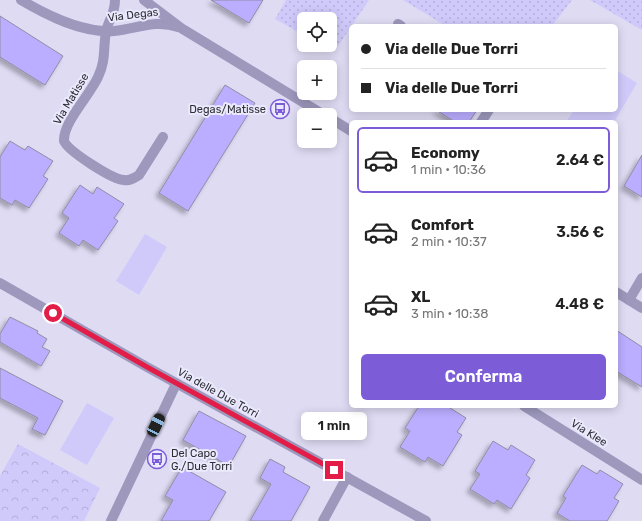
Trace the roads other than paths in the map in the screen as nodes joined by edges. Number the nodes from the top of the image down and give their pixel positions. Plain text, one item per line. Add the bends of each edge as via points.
1 (22, 0) edge
2 (115, 0) edge
3 (144, 0) edge
4 (181, 28) junction
5 (106, 31) junction
6 (312, 108) edge
7 (337, 122) edge
8 (349, 130) edge
9 (163, 137) dead end
10 (642, 278) edge
11 (0, 282) edge
12 (618, 293) edge
13 (629, 300) junction
14 (642, 308) edge
15 (176, 384) junction
16 (527, 408) edge
17 (347, 477) junction
18 (642, 480) edge
19 (111, 521) edge
20 (323, 521) edge
21 (426, 521) edge

1 - 5 street, Via Degas via 71,24
2 - 5 street via 114,13
3 - 4 street, Via Degas
4 - 5 street, Via Degas via 156,23
4 - 6 street, Via Degas
5 - 9 street, Via Matisse via 105,55 101,70 90,93 66,128 65,144 116,178 125,180 139,175
7 - 8 street
10 - 13 street
11 - 15 street, Via delle Due Torri
12 - 13 street
13 - 14 street
15 - 17 street, Via delle Due Torri
15 - 19 street
16 - 18 street, Via Klee
17 - 20 street
17 - 21 street, Via delle Due Torri

